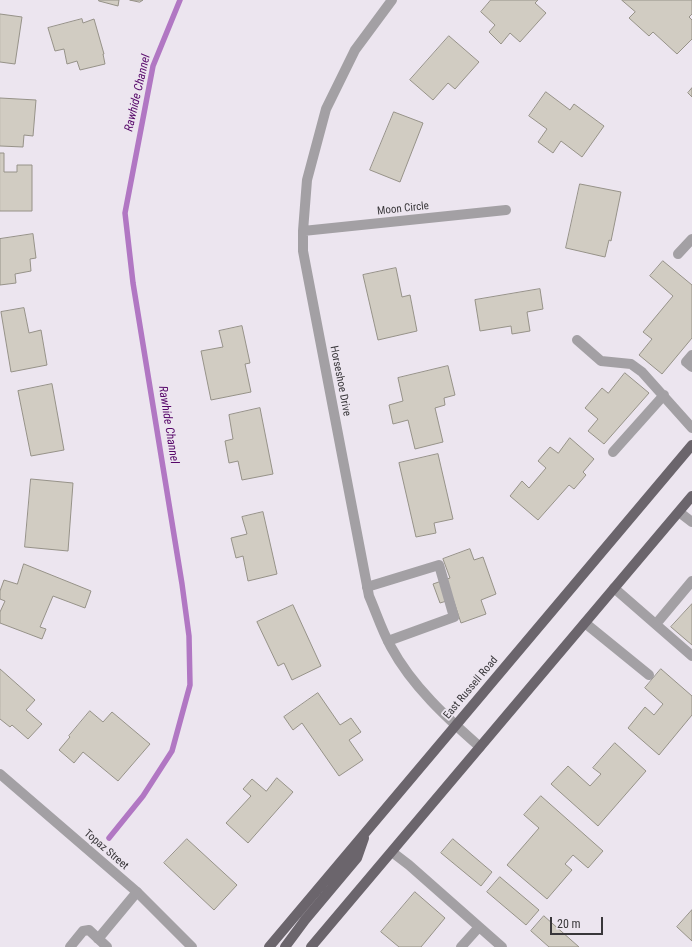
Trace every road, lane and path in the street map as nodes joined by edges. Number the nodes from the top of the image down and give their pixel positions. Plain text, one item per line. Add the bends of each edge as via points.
1 (392, 0) edge
2 (506, 210) dead end
3 (302, 231) junction
4 (692, 239) edge
5 (678, 254) dead end
6 (577, 340) dead end
7 (692, 355) edge
8 (692, 367) edge
9 (664, 395) junction
10 (692, 428) edge
11 (692, 445) edge
12 (613, 452) dead end
13 (692, 496) edge
14 (679, 512) junction
15 (692, 522) edge
16 (692, 581) edge
17 (367, 587) junction
18 (614, 588) junction
19 (585, 623) junction
20 (656, 624) junction
21 (388, 641) junction
22 (692, 656) edge
23 (649, 675) dead end
24 (456, 725) junction
25 (480, 747) junction
26 (0, 774) edge
27 (367, 830) junction
28 (392, 852) junction
29 (137, 892) junction
30 (479, 927) junction
31 (98, 939) junction
32 (70, 947) edge
33 (107, 947) edge
34 (192, 947) edge
35 (269, 947) edge
36 (285, 947) edge
37 (312, 947) edge
38 (461, 947) edge
39 (502, 947) edge

1 - 3 street, Horseshoe Drive via 355,50 326,109 307,180
2 - 3 street, Moon Circle
3 - 17 street, Horseshoe Drive via 303,251
4 - 5 street
6 - 9 street via 601,361 631,364
7 - 8 street via 686,362
9 - 10 street
9 - 12 street
11 - 24 main road, East Russell Road
13 - 14 main road
14 - 15 street
14 - 18 main road
16 - 20 street
17 - 21 street, Horseshoe Drive
17 - 21 street via 439,565 454,617
18 - 19 main road
18 - 20 street
19 - 23 street
19 - 25 main road
20 - 22 street
21 - 24 street, Horseshoe Drive via 413,680
24 - 25 street, Horseshoe Drive
24 - 27 main road, East Russell Road
25 - 28 main road
26 - 29 street, Topaz Street
27 - 35 main road, East Russell Road
27 - 36 main road via 357,858
28 - 30 street
28 - 37 main road
29 - 31 street
29 - 34 street, Topaz Street
30 - 38 street
30 - 39 street
31 - 32 street via 89,930 83,931
31 - 33 street

